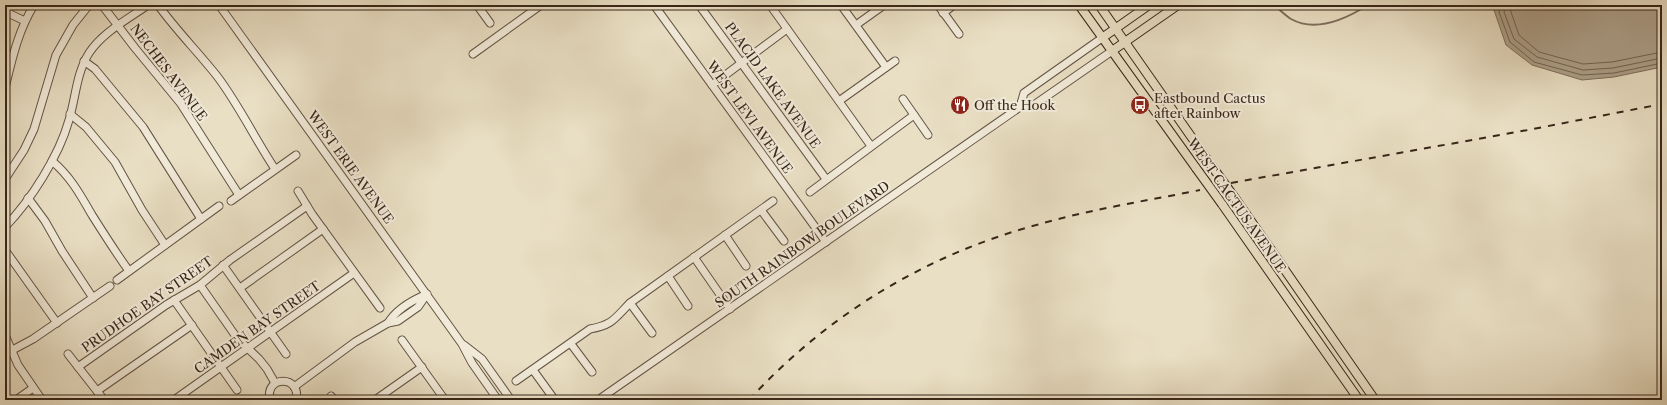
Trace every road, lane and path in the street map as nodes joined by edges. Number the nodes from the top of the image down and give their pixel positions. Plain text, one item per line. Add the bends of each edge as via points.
1 (34, 5) edge
2 (89, 5) edge
3 (102, 5) edge
4 (148, 5) edge
5 (158, 5) edge
6 (219, 5) edge
7 (477, 5) edge
8 (541, 5) edge
9 (654, 5) edge
10 (699, 5) edge
11 (770, 5) edge
12 (841, 5) edge
13 (884, 5) edge
14 (938, 5) edge
15 (954, 5) edge
16 (1079, 5) edge
17 (1099, 5) edge
18 (1150, 5) edge
19 (1178, 5) edge
20 (5, 8) edge
21 (944, 13) junction
22 (25, 21) junction
23 (490, 23) dead end
24 (118, 25) junction
25 (856, 25) junction
26 (1116, 28) junction
27 (788, 29) junction
28 (959, 34) dead end
29 (1102, 38) junction
30 (1125, 42) junction
31 (1112, 51) junction
32 (473, 54) dead end
33 (84, 61) junction
34 (895, 61) dead end
35 (742, 63) junction
36 (886, 67) junction
37 (712, 85) junction
38 (5, 88) edge
39 (903, 99) dead end
40 (839, 101) junction
41 (1020, 107) junction
42 (70, 114) junction
43 (914, 115) junction
44 (928, 136) dead end
45 (871, 146) junction
46 (296, 155) dead end
47 (52, 161) junction
48 (276, 170) junction
49 (5, 179) edge
50 (826, 179) junction
51 (298, 191) dead end
52 (810, 192) dead end
53 (239, 195) junction
54 (28, 198) junction
55 (231, 201) dead end
56 (773, 201) dead end
57 (219, 206) dead end
58 (307, 206) junction
59 (761, 210) junction
60 (201, 219) junction
61 (5, 227) edge
62 (322, 229) junction
63 (725, 235) junction
64 (784, 241) dead end
65 (826, 242) junction
66 (165, 245) junction
67 (5, 250) edge
68 (694, 257) junction
69 (223, 265) junction
70 (746, 266) dead end
71 (130, 271) junction
72 (354, 273) junction
73 (668, 276) junction
74 (117, 280) dead end
75 (200, 285) junction
76 (110, 286) dead end
77 (240, 288) junction
78 (427, 294) junction
79 (93, 298) junction
80 (174, 300) junction
81 (630, 303) junction
82 (688, 306) dead end
83 (380, 308) dead end
84 (730, 308) junction
85 (57, 323) junction
86 (192, 325) junction
87 (271, 332) junction
88 (652, 333) dead end
89 (5, 335) edge
90 (402, 340) dead end
91 (462, 344) junction
92 (571, 344) junction
93 (247, 349) junction
94 (12, 350) junction
95 (5, 354) edge
96 (68, 354) dead end
97 (286, 354) dead end
98 (78, 367) junction
99 (221, 367) junction
100 (422, 367) junction
101 (534, 370) junction
102 (592, 372) dead end
103 (516, 381) dead end
104 (275, 383) junction
105 (294, 387) junction
106 (33, 388) junction
107 (237, 390) dead end
108 (97, 391) junction
109 (554, 399) dead end
110 (16, 400) edge
111 (42, 400) edge
112 (104, 400) edge
113 (174, 400) edge
114 (270, 400) edge
115 (296, 400) edge
116 (375, 400) edge
117 (445, 400) edge
118 (498, 400) edge
119 (511, 400) edge
120 (598, 400) edge
121 (1359, 400) edge
122 (1375, 400) edge

1 - 22 street
2 - 49 street via 73,25 56,55 34,129
3 - 24 street, NECHES AVENUE
4 - 24 street
5 - 48 street via 217,76
6 - 78 street, WEST ERIE AVENUE
7 - 23 street
8 - 32 street
9 - 37 street, WEST LEVI AVENUE
10 - 35 street, PLACID LAKE AVENUE
11 - 27 street
12 - 25 street
13 - 25 street
14 - 21 street
15 - 21 street
16 - 29 main road, WEST CACTUS AVENUE
17 - 26 main road, WEST CACTUS AVENUE
18 - 26 main road, SOUTH RAINBOW BOULEVARD
19 - 30 main road, SOUTH RAINBOW BOULEVARD
20 - 22 street via 10,14
21 - 28 street
22 - 38 street via 13,50
24 - 33 street via 100,40
24 - 53 street, NECHES AVENUE via 177,99
25 - 36 street
26 - 29 main road, SOUTH RAINBOW BOULEVARD
26 - 30 main road, WEST CACTUS AVENUE
27 - 35 street
27 - 40 street
29 - 31 main road, WEST CACTUS AVENUE
29 - 41 street, SOUTH RAINBOW BOULEVARD via 1024,93
30 - 31 main road, SOUTH RAINBOW BOULEVARD
30 - 122 main road, WEST CACTUS AVENUE, bridge
31 - 41 street, SOUTH RAINBOW BOULEVARD via 1034,105
31 - 121 main road, WEST CACTUS AVENUE, bridge
33 - 42 street via 77,79
33 - 60 street via 95,68 143,127
34 - 36 street
35 - 37 street
35 - 50 street, PLACID LAKE AVENUE
36 - 40 street
37 - 65 street, WEST LEVI AVENUE
39 - 43 street
40 - 45 street
41 - 65 street, SOUTH RAINBOW BOULEVARD
42 - 47 street
42 - 66 street via 86,127 115,162
43 - 44 street
43 - 45 street
45 - 50 street
46 - 48 street
47 - 54 street
47 - 71 street via 62,169 78,190
48 - 53 street
50 - 52 street
51 - 58 street
53 - 55 street
54 - 61 street
54 - 79 street
56 - 59 street
57 - 60 street
58 - 62 street
58 - 69 street, PRUDHOE BAY STREET
59 - 63 street
59 - 64 street
60 - 66 street
62 - 72 street
62 - 77 street
63 - 68 street
63 - 70 street
65 - 84 street, SOUTH RAINBOW BOULEVARD
66 - 71 street
67 - 85 street
68 - 73 street
68 - 84 street
69 - 75 street, PRUDHOE BAY STREET
69 - 77 street
71 - 74 street
72 - 83 street
72 - 87 street, CAMDEN BAY STREET
73 - 81 street
73 - 82 street
75 - 80 street, PRUDHOE BAY STREET
75 - 93 street
76 - 79 street
77 - 87 street
78 - 91 street, WEST ERIE AVENUE
78 - 105 street via 413,300 388,323 355,342
79 - 85 street
80 - 86 street
80 - 98 street, PRUDHOE BAY STREET
81 - 88 street
81 - 92 street via 612,323 590,330
84 - 120 street, SOUTH RAINBOW BOULEVARD
85 - 94 street via 33,340
86 - 99 street
86 - 108 street
87 - 93 street, CAMDEN BAY STREET
87 - 97 street
89 - 94 street
90 - 100 street
91 - 118 street, WEST ERIE AVENUE via 472,364
91 - 119 street, WEST ERIE AVENUE via 482,359
92 - 101 street
92 - 102 street
93 - 99 street, CAMDEN BAY STREET
93 - 104 street via 259,359
94 - 95 street
94 - 106 street via 18,365
96 - 98 street
98 - 108 street
99 - 107 street
99 - 113 street, CAMDEN BAY STREET
100 - 116 street
100 - 117 street
101 - 103 street
101 - 109 street
104 - 105 street via 283,381
104 - 114 street via 269,390
105 - 115 street
106 - 110 street
106 - 111 street
108 - 112 street

